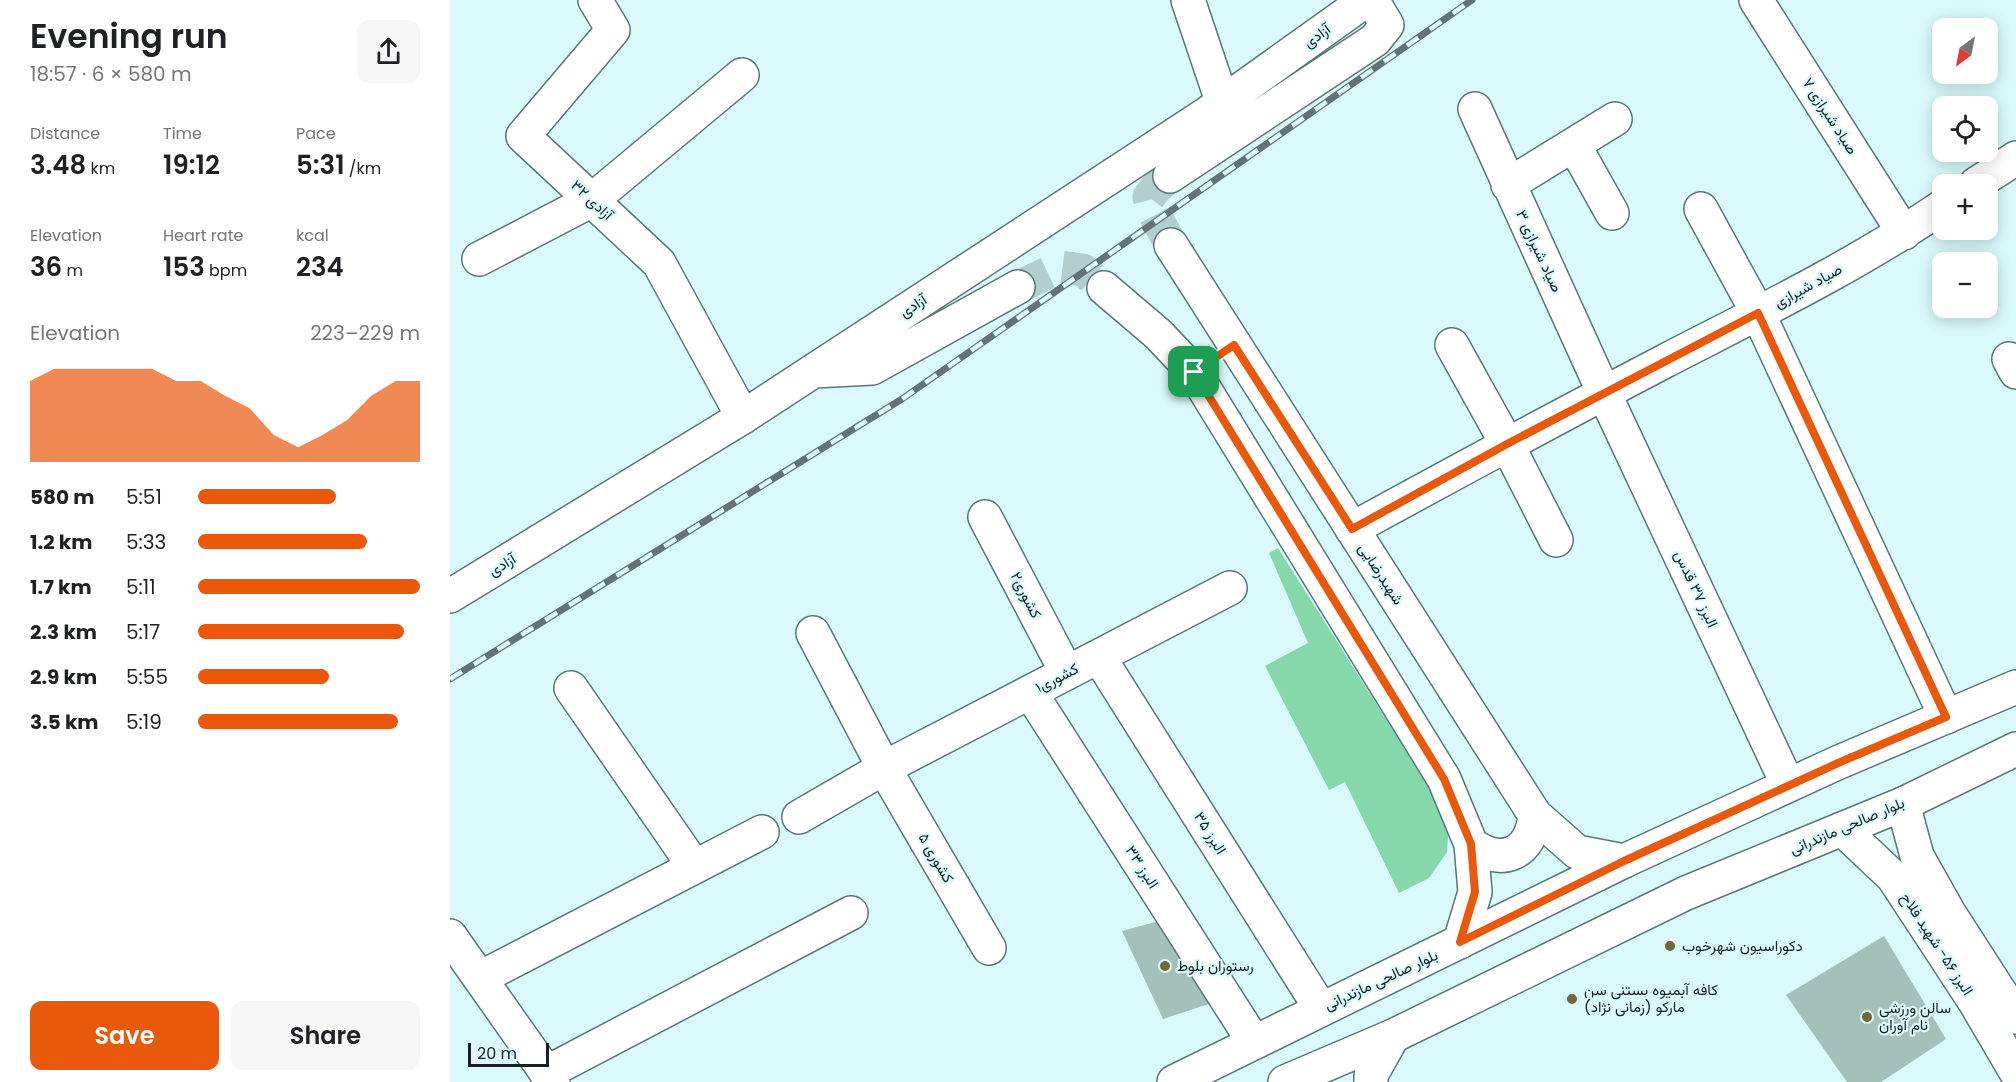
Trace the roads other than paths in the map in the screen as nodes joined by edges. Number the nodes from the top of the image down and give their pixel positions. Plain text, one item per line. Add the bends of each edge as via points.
1 (595, 0) edge
2 (1188, 0) edge
3 (1366, 0) edge
4 (1372, 0) edge
5 (1768, 5) edge
6 (742, 75) dead end
7 (1222, 104) junction
8 (1475, 110) dead end
9 (1615, 119) dead end
10 (1574, 145) junction
11 (2016, 158) edge
12 (1991, 174) edge
13 (1170, 176) tunnel mouth
14 (1508, 185) junction
15 (592, 200) junction
16 (1701, 209) dead end
17 (1612, 213) dead end
18 (1932, 214) edge
19 (1904, 233) junction
20 (1171, 245) tunnel mouth
21 (479, 259) dead end
22 (1018, 287) tunnel mouth
23 (1104, 288) tunnel mouth
24 (1758, 313) junction
25 (1234, 345) junction
26 (1452, 345) dead end
27 (812, 371) junction
28 (1194, 372) junction
29 (1604, 393) junction
30 (743, 417) junction
31 (1507, 444) junction
32 (986, 517) dead end
33 (1352, 529) junction
34 (1556, 540) dead end
35 (1230, 588) dead end
36 (450, 596) edge
37 (813, 633) dead end
38 (1099, 657) junction
39 (1067, 673) junction
40 (2016, 687) edge
41 (571, 688) dead end
42 (1030, 692) junction
43 (1946, 717) junction
44 (2016, 748) edge
45 (884, 768) junction
46 (1788, 785) junction
47 (1903, 804) junction
48 (1535, 815) junction
49 (799, 817) dead end
50 (1842, 829) junction
51 (762, 832) dead end
52 (1471, 844) junction
53 (1624, 861) junction
54 (694, 866) junction
55 (851, 913) dead end
56 (450, 936) edge
57 (1460, 942) junction
58 (988, 948) dead end
59 (480, 978) junction
60 (1321, 1009) junction
61 (2016, 1017) edge
62 (1394, 1036) junction
63 (1254, 1042) junction
64 (2016, 1072) edge
65 (550, 1077) edge
66 (1174, 1082) edge
67 (1285, 1082) edge
68 (1371, 1082) edge

1 - 15 street, آزادی ۳۲ via 613,30 524,136
2 - 7 street
3 - 7 street, آزادی
4 - 13 street via 1387,25 1375,40
5 - 19 street, صیاد شیرازی ۷
6 - 15 street
7 - 27 street, آزادی
8 - 14 street, صیاد شیرازی ۳
9 - 10 street
10 - 14 street
10 - 17 street
11 - 12 street
14 - 29 street, صیاد شیرازی ۳
15 - 21 street
15 - 30 street, آزادی ۳۲ via 659,263
16 - 24 street
18 - 19 street, صیاد شیرازی
19 - 24 street, صیاد شیرازی
20 - 25 street, شهیدرضایی
22 - 27 street via 872,368
23 - 28 street via 1158,333
24 - 29 street, صیاد شیرازی
24 - 43 street
25 - 28 street
25 - 33 street, شهیدرضایی
26 - 31 street
27 - 30 street, آزادی
28 - 52 street via 1444,779
29 - 31 street, صیاد شیرازی
29 - 46 street, البرز ۳۷ قدس
30 - 36 street, آزادی
31 - 33 street, صیاد شیرازی
31 - 34 street
32 - 39 street, کشوری۲
33 - 48 street, شهیدرضایی
35 - 38 street, کشوری۱
37 - 45 street, کشوری ۵
38 - 39 street, کشوری۱
38 - 60 street, البرز ۳۵
39 - 42 street, کشوری۱
40 - 43 street, بلوار صالحی مازندرانی
41 - 54 street
42 - 45 street, کشوری۱
42 - 63 street, البرز ۳۳
43 - 46 street, بلوار صالحی مازندرانی
44 - 47 street, بلوار صالحی مازندرانی
45 - 49 street, کشوری۱
45 - 58 street, کشوری ۵
46 - 53 street, بلوار صالحی مازندرانی
47 - 50 street, بلوار صالحی مازندرانی
47 - 61 street, البرز ۵۶- شهید فلاح via 1917,856
48 - 52 street via 1526,844 1513,853 1483,853
48 - 53 street, شهیدرضایی via 1577,852
50 - 62 street, بلوار صالحی مازندرانی via 1686,893
50 - 64 street, البرز ۵۶- شهید فلاح via 1893,878
51 - 54 street
52 - 57 street via 1475,892
53 - 57 street, بلوار صالحی مازندرانی
54 - 59 street
55 - 65 street
56 - 59 street
57 - 60 street, بلوار صالحی مازندرانی
59 - 65 street
60 - 63 street, بلوار صالحی مازندرانی
62 - 67 street, بلوار صالحی مازندرانی
62 - 68 street via 1371,1075
63 - 66 street, بلوار صالحی مازندرانی

